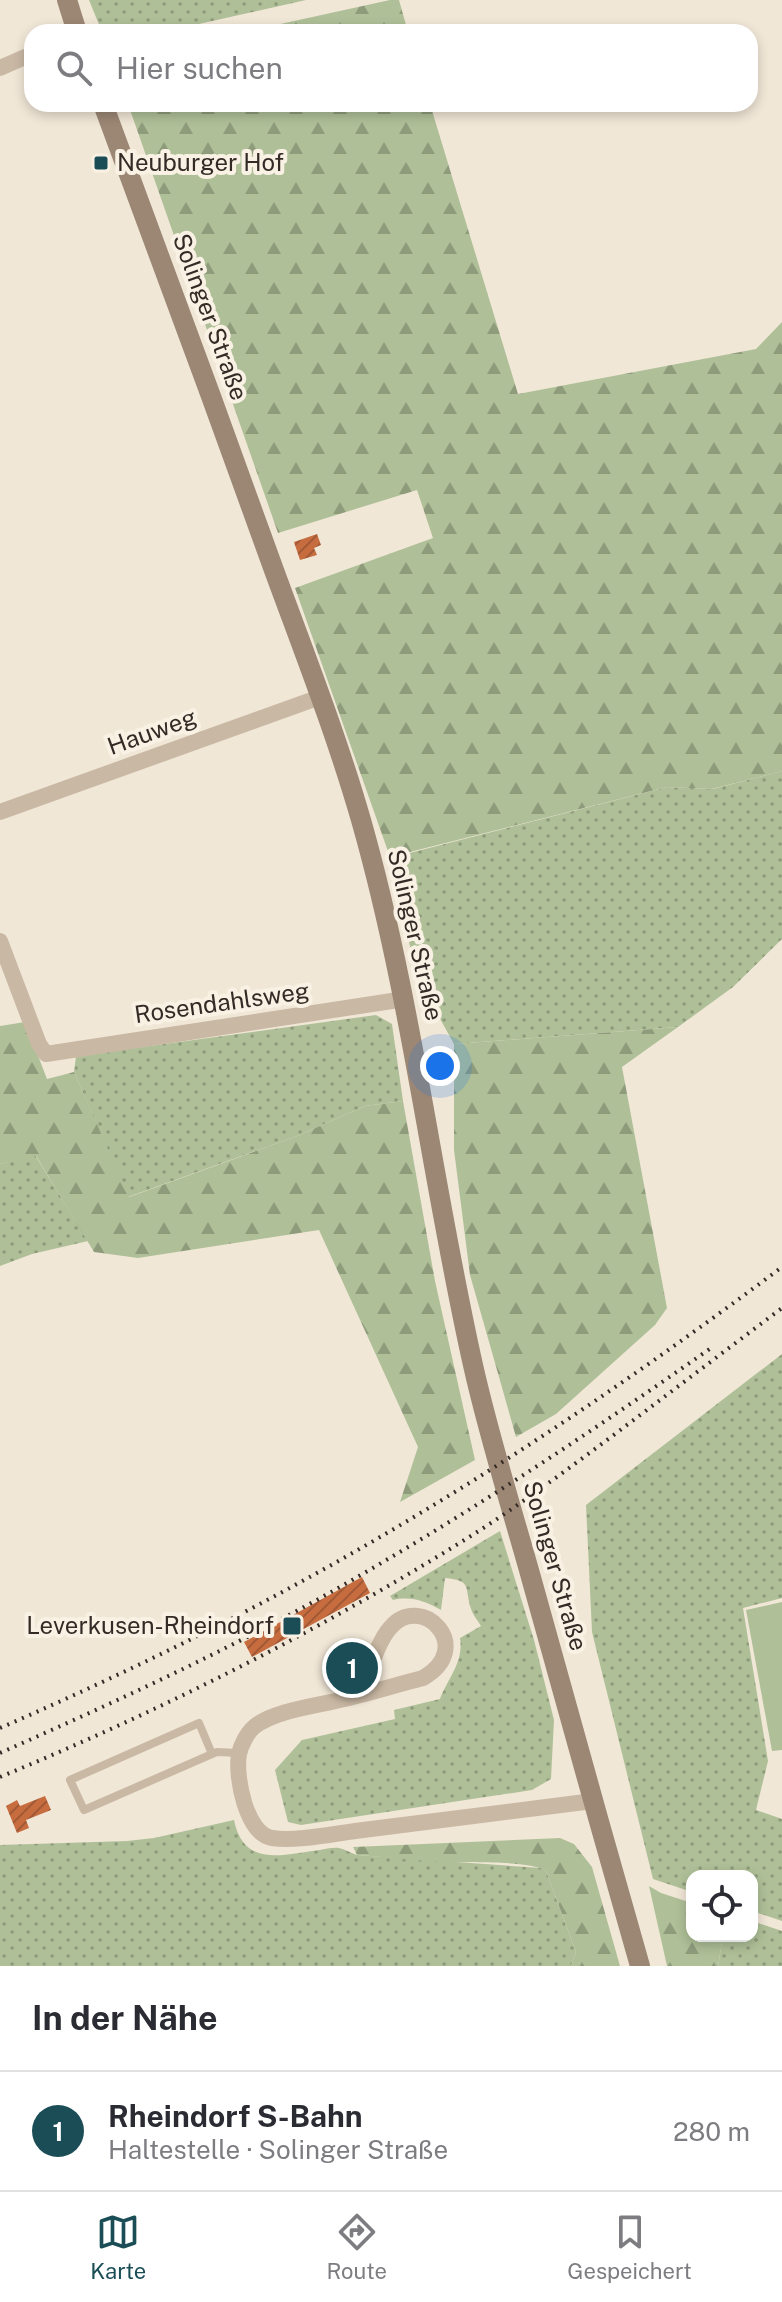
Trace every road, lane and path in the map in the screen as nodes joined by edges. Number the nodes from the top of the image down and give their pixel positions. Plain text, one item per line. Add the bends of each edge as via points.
1 (67, 0) edge
2 (74, 24) edge
3 (24, 58) edge
4 (0, 68) edge
5 (106, 112) edge
6 (320, 697) junction
7 (0, 812) edge
8 (0, 941) edge
9 (405, 999) junction
10 (359, 1695) junction
11 (239, 1753) junction
12 (212, 1754) junction
13 (593, 1801) junction
14 (640, 1966) edge

1 - 2 main road
3 - 4 street
5 - 6 main road, Solinger Straße
6 - 7 street, Hauweg
6 - 9 main road, Solinger Straße via 360,815
8 - 9 street, Rosendahlsweg via 46,1054
9 - 13 main road, Solinger Straße via 474,1372
10 - 10 street via 433,1672 446,1648 438,1625 416,1616 392,1626
10 - 11 street via 274,1716 254,1727
11 - 12 lane
11 - 13 street via 247,1813 268,1838
12 - 12 lane via 199,1723 70,1780 84,1810
13 - 14 main road, Solinger Straße

